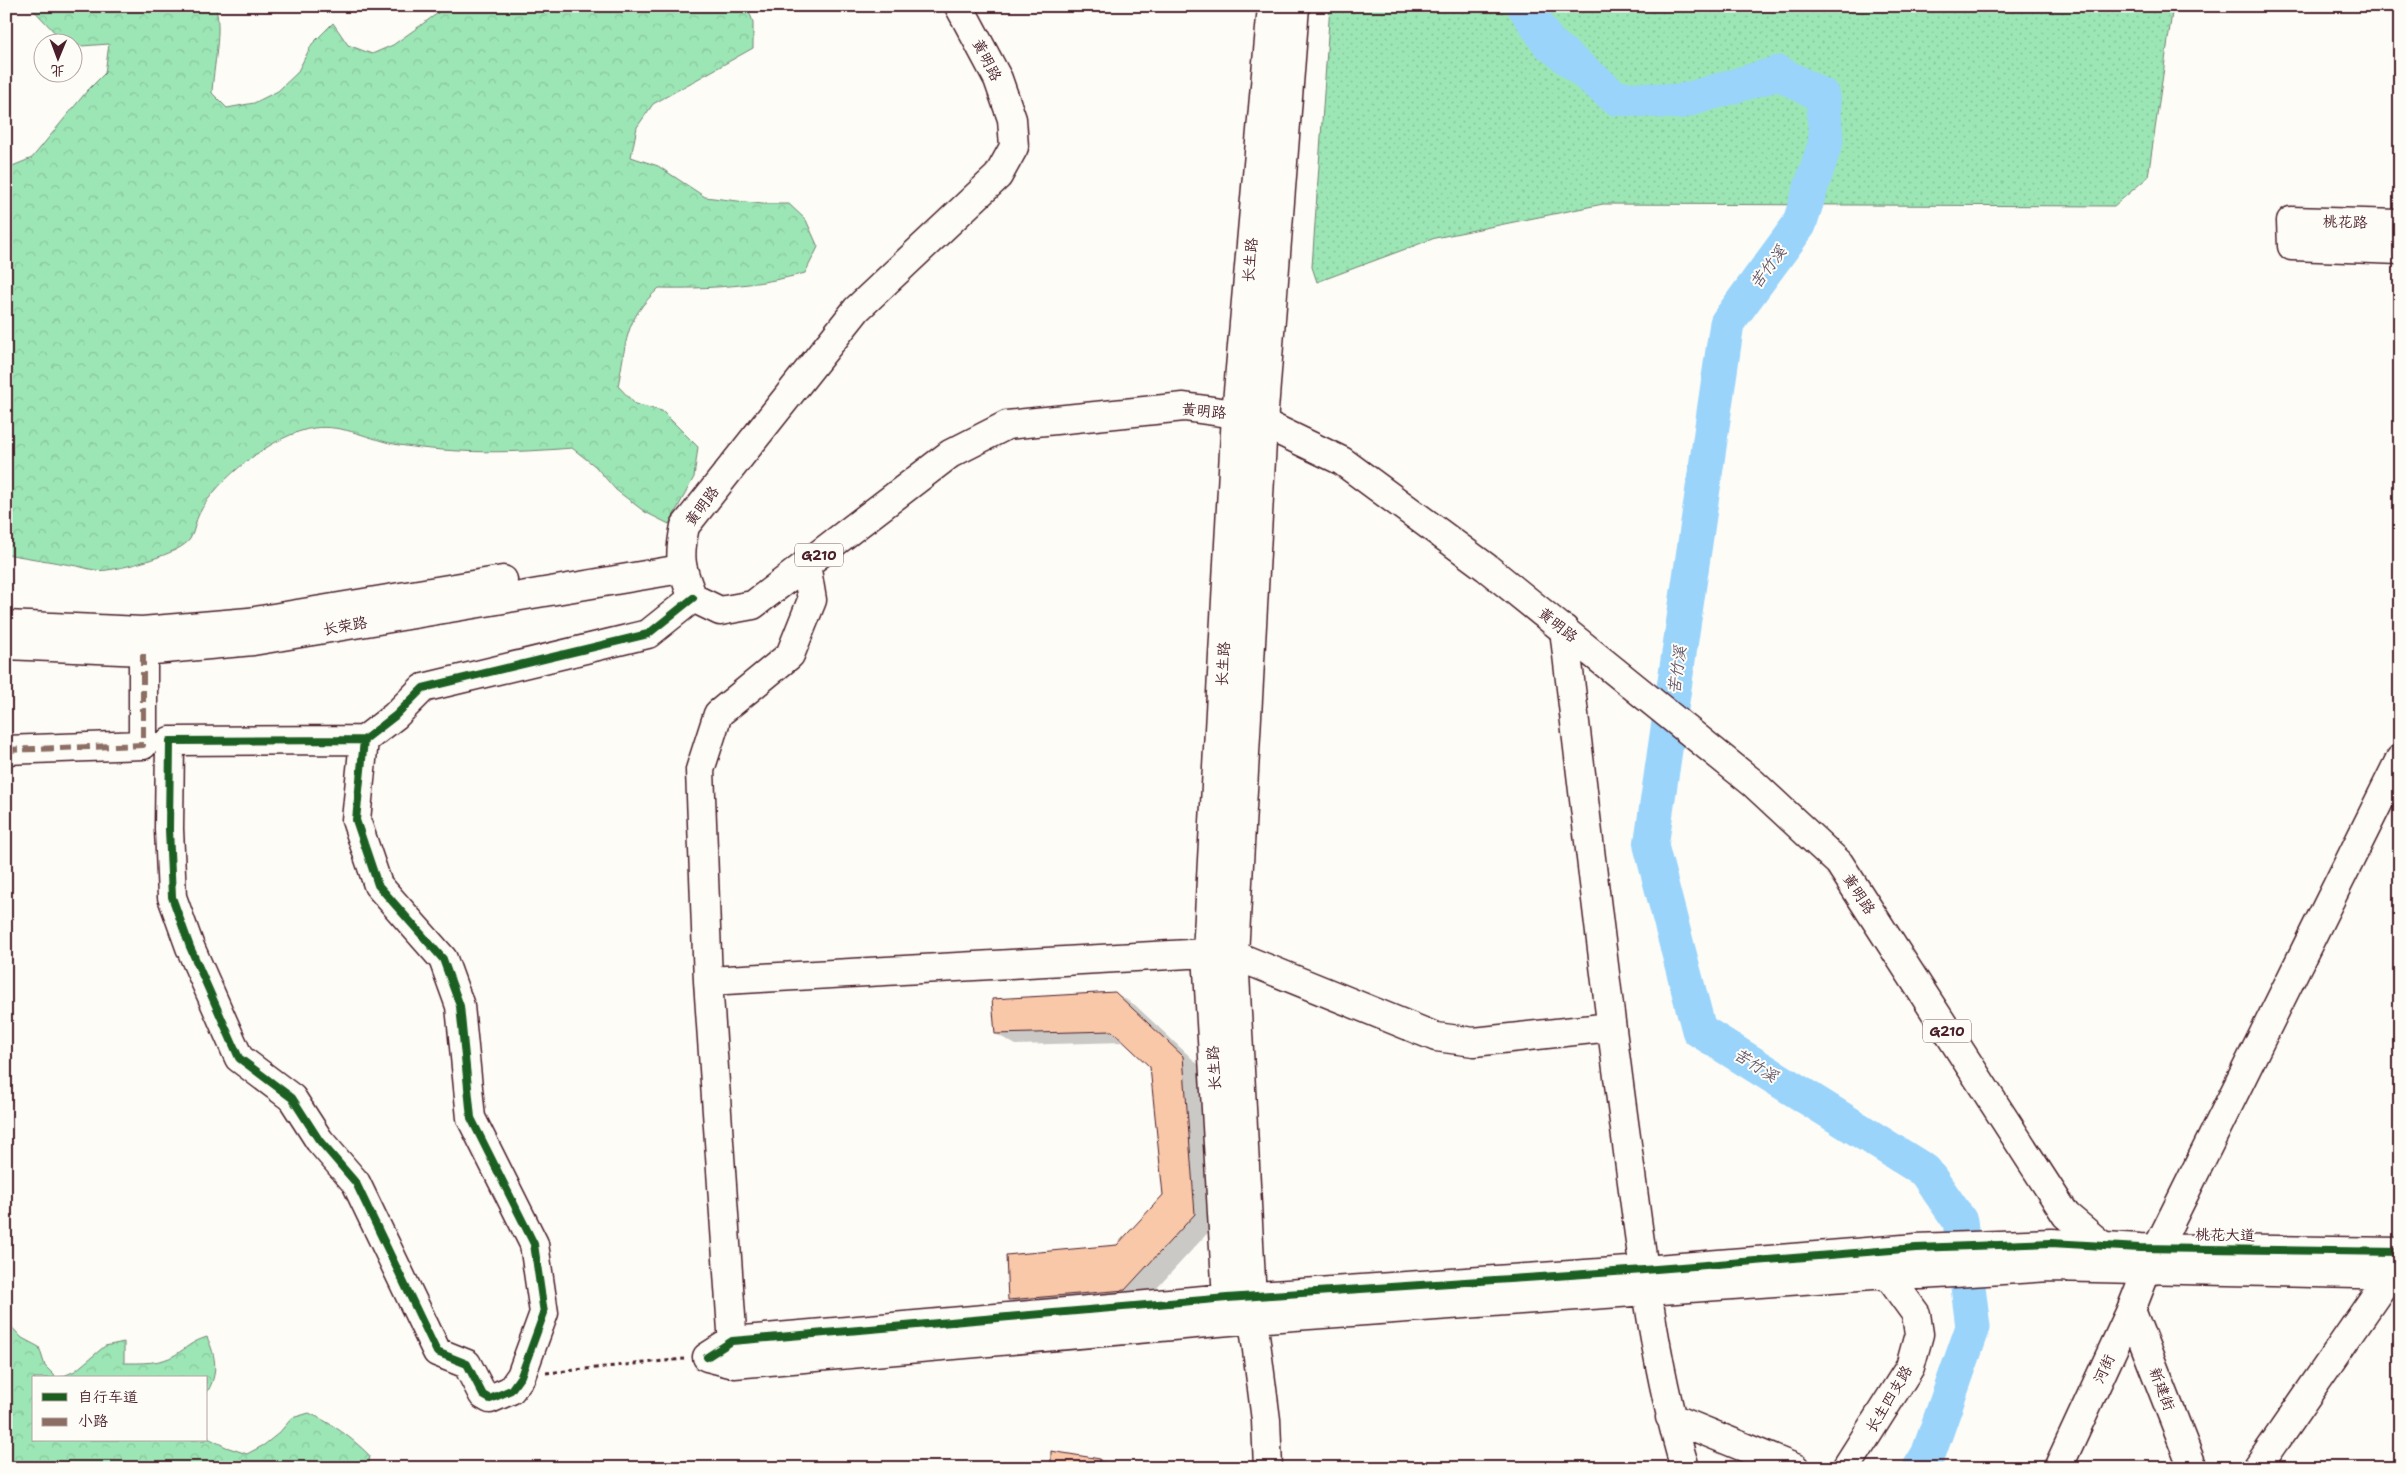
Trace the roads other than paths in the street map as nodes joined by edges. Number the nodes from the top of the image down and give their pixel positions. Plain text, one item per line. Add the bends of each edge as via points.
1 (959, 6) edge
2 (1272, 6) edge
3 (1295, 6) edge
4 (2400, 224) edge
5 (2400, 250) edge
6 (1236, 414) junction
7 (1263, 422) junction
8 (680, 559) junction
9 (806, 564) junction
10 (693, 598) junction
11 (6, 625) edge
12 (1573, 636) junction
13 (6, 644) edge
14 (143, 651) junction
15 (364, 740) junction
16 (6, 750) edge
17 (2400, 759) edge
18 (1207, 953) junction
19 (1234, 955) junction
20 (708, 981) junction
21 (1611, 1027) junction
22 (2104, 1247) junction
23 (2050, 1255) junction
24 (2153, 1258) junction
25 (2396, 1267) edge
26 (1888, 1274) junction
27 (1646, 1280) junction
28 (1240, 1309) junction
29 (2132, 1310) junction
30 (733, 1352) junction
31 (708, 1357) road end
32 (1670, 1417) junction
33 (1268, 1468) edge
34 (1685, 1468) edge
35 (1795, 1468) edge
36 (1846, 1468) edge
37 (2058, 1468) edge
38 (2192, 1468) edge
39 (2257, 1468) edge

1 - 8 main road, 黄明路 via 998,79 1012,119 1014,148 998,176 857,309 685,526
2 - 6 main road, 长生路
3 - 7 main road, 长生路
4 - 5 main road, 桃花路 via 2291,234
6 - 7 main road, 黄明路 / G210
6 - 9 main road, 黄明路 / G210 via 1184,407 1007,425 950,454
6 - 18 main road, 长生路
7 - 12 main road, 黄明路 / G210 via 1342,461
7 - 19 main road, 长生路
8 - 10 main road
8 - 11 main road, 长荣路 via 249,622 142,632
8 - 14 main road, 长荣路 via 253,641
9 - 10 main road, 黄明路 / G210 via 753,605 720,611
9 - 20 main road via 812,600 790,655 718,714 700,770
10 - 15 main road via 648,634 423,688
12 - 21 main road
12 - 22 main road, 黄明路 / G210 via 1753,784 1838,862 2066,1215
13 - 14 main road, 长荣路
14 - 16 main road via 143,746
15 - 15 main road via 170,741 172,897 190,947 239,1058 292,1098 319,1140 356,1183 437,1352 467,1364 484,1395 490,1399 512,1390 521,1376 544,1313 534,1244 471,1118 460,1006 443,959 378,885 356,820
17 - 24 main road, 河街
18 - 19 main road
18 - 20 main road
18 - 28 main road, 长生路
19 - 21 main road via 1436,1037 1474,1042
19 - 28 main road, 长生路
20 - 30 main road
21 - 27 main road
22 - 23 main road
22 - 24 main road, 黄明路 / G210
23 - 24 main road
23 - 26 main road via 1921,1275
23 - 27 main road via 1916,1248
24 - 25 main road
24 - 29 main road, 河街
25 - 39 main road
26 - 27 main road
26 - 36 main road, 长生四支路 via 1916,1314 1919,1334 1910,1368
27 - 28 main road
27 - 32 main road
28 - 30 main road
28 - 33 main road via 1266,1420
29 - 37 main road, 河街
29 - 38 main road, 新建街
30 - 31 main road
32 - 34 main road
32 - 35 main road

